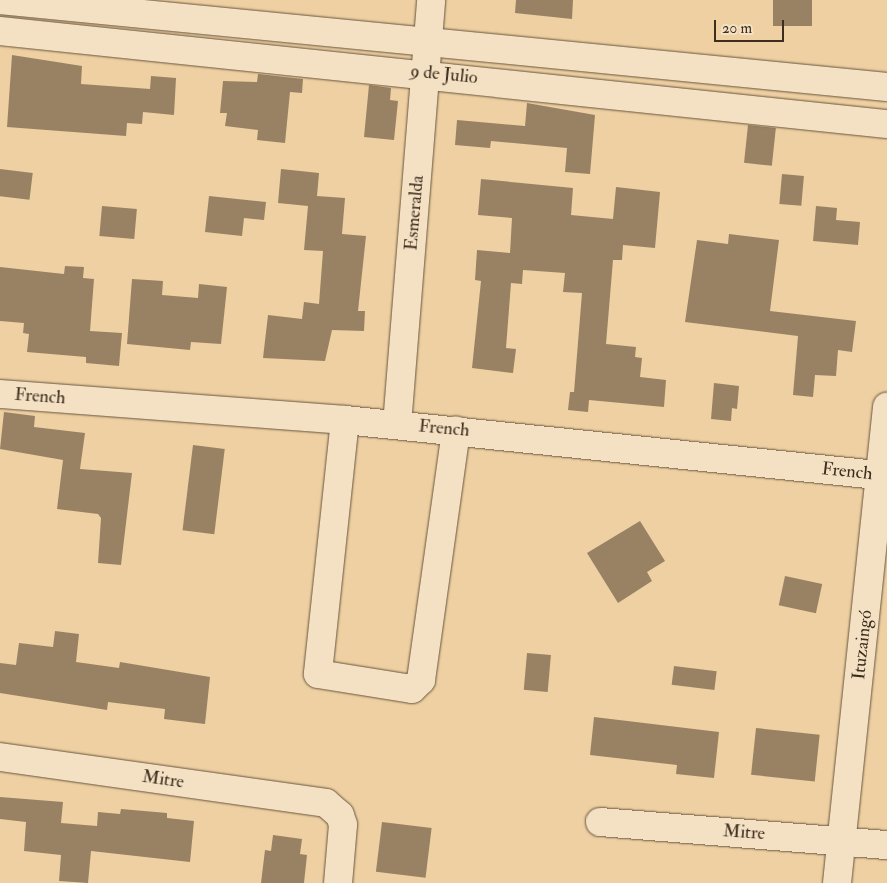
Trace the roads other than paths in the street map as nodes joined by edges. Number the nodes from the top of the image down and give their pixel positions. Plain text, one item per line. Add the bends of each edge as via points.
1 (0, 0) edge
2 (431, 0) edge
3 (0, 31) edge
4 (428, 40) junction
5 (427, 73) junction
6 (887, 87) edge
7 (887, 124) edge
8 (0, 394) edge
9 (887, 407) edge
10 (345, 420) junction
11 (397, 425) junction
12 (456, 430) junction
13 (884, 476) edge
14 (0, 757) edge
15 (600, 822) dead end
16 (842, 840) junction
17 (887, 845) edge
18 (338, 883) edge
19 (837, 883) edge

1 - 4 street, 9 de Julio
2 - 4 street, Esmeralda
3 - 5 street, 9 de Julio
4 - 5 street, Esmeralda
4 - 6 street, 9 de Julio
5 - 7 street, 9 de Julio
5 - 11 street, Esmeralda
8 - 10 street, French
9 - 13 street, Ituzaingó
10 - 11 street, French
10 - 12 street via 318,674 412,689 420,680
11 - 12 street, French
12 - 13 street, French
13 - 16 street, Ituzaingó
14 - 18 street, Mitre via 326,803 340,815 343,825
15 - 16 street, Mitre
16 - 17 street, Mitre
16 - 19 street, Ituzaingó

